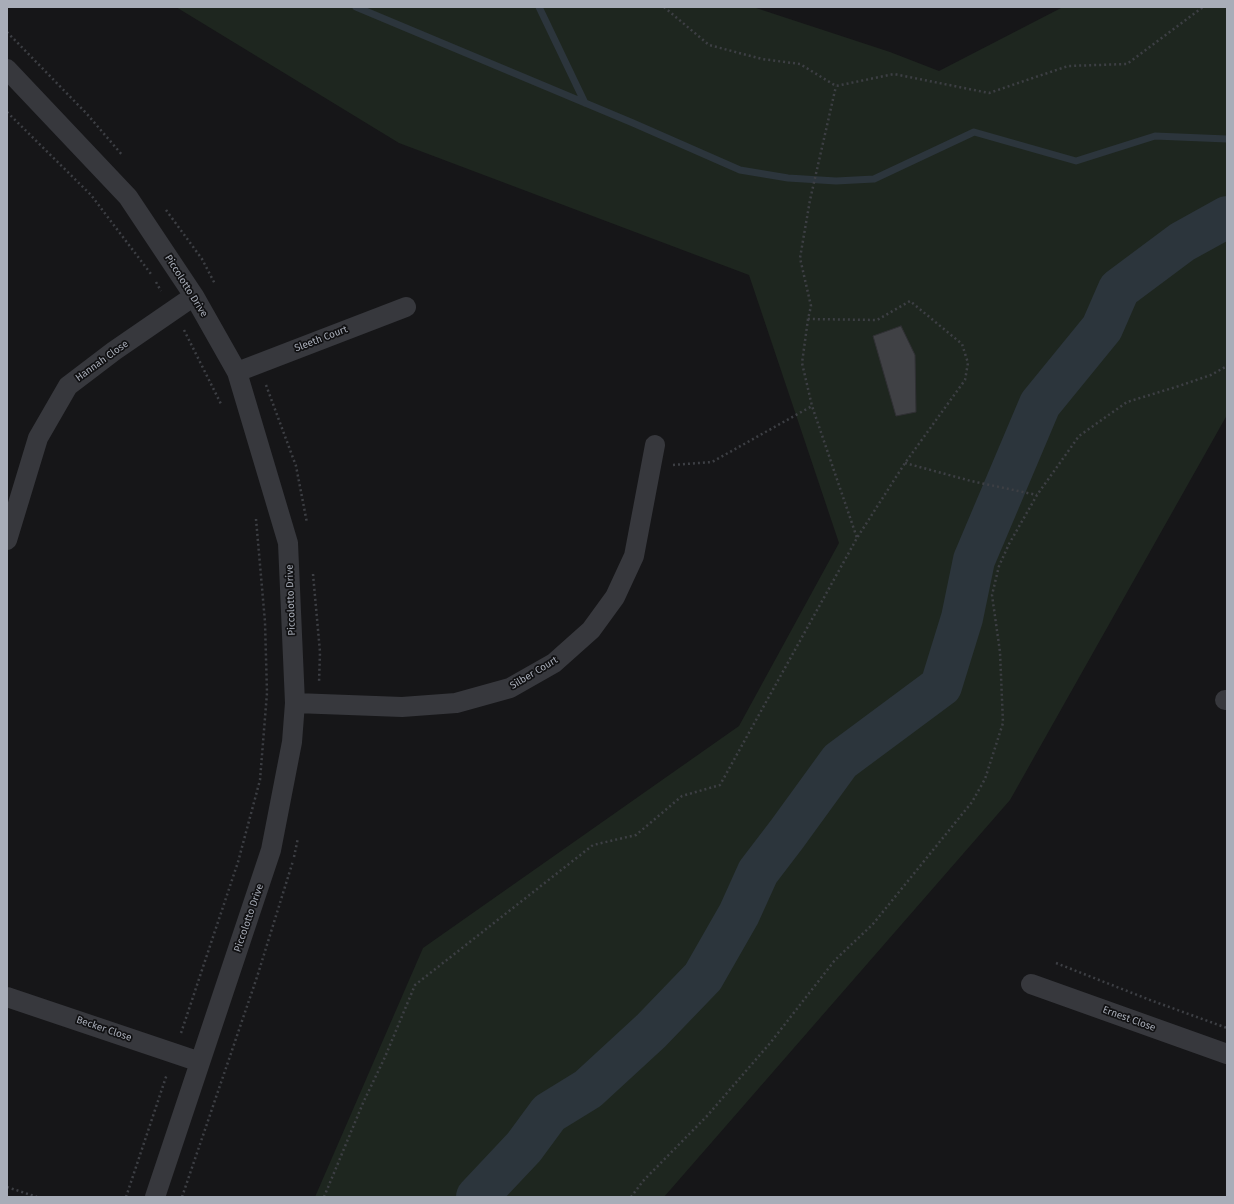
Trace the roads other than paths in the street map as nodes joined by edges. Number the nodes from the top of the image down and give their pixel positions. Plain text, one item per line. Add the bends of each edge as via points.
1 (7, 69) edge
2 (194, 296) junction
3 (406, 307) dead end
4 (237, 372) junction
5 (655, 445) dead end
6 (7, 540) edge
7 (295, 703) junction
8 (1031, 984) dead end
9 (7, 997) edge
10 (1227, 1054) edge
11 (200, 1062) junction
12 (155, 1197) edge

1 - 2 street, Piccolotto Drive via 128,197
2 - 4 street, Piccolotto Drive
2 - 6 street, Hannah Close via 68,386 38,438
3 - 4 street, Sleeth Court
4 - 7 street, Piccolotto Drive via 288,543
5 - 7 street, Silber Court via 634,556 615,597 591,630 554,662 510,688 456,703 402,706
7 - 11 street, Piccolotto Drive via 292,742 272,850
8 - 10 street, Ernest Close
9 - 11 street, Becker Close
11 - 12 street, Piccolotto Drive

